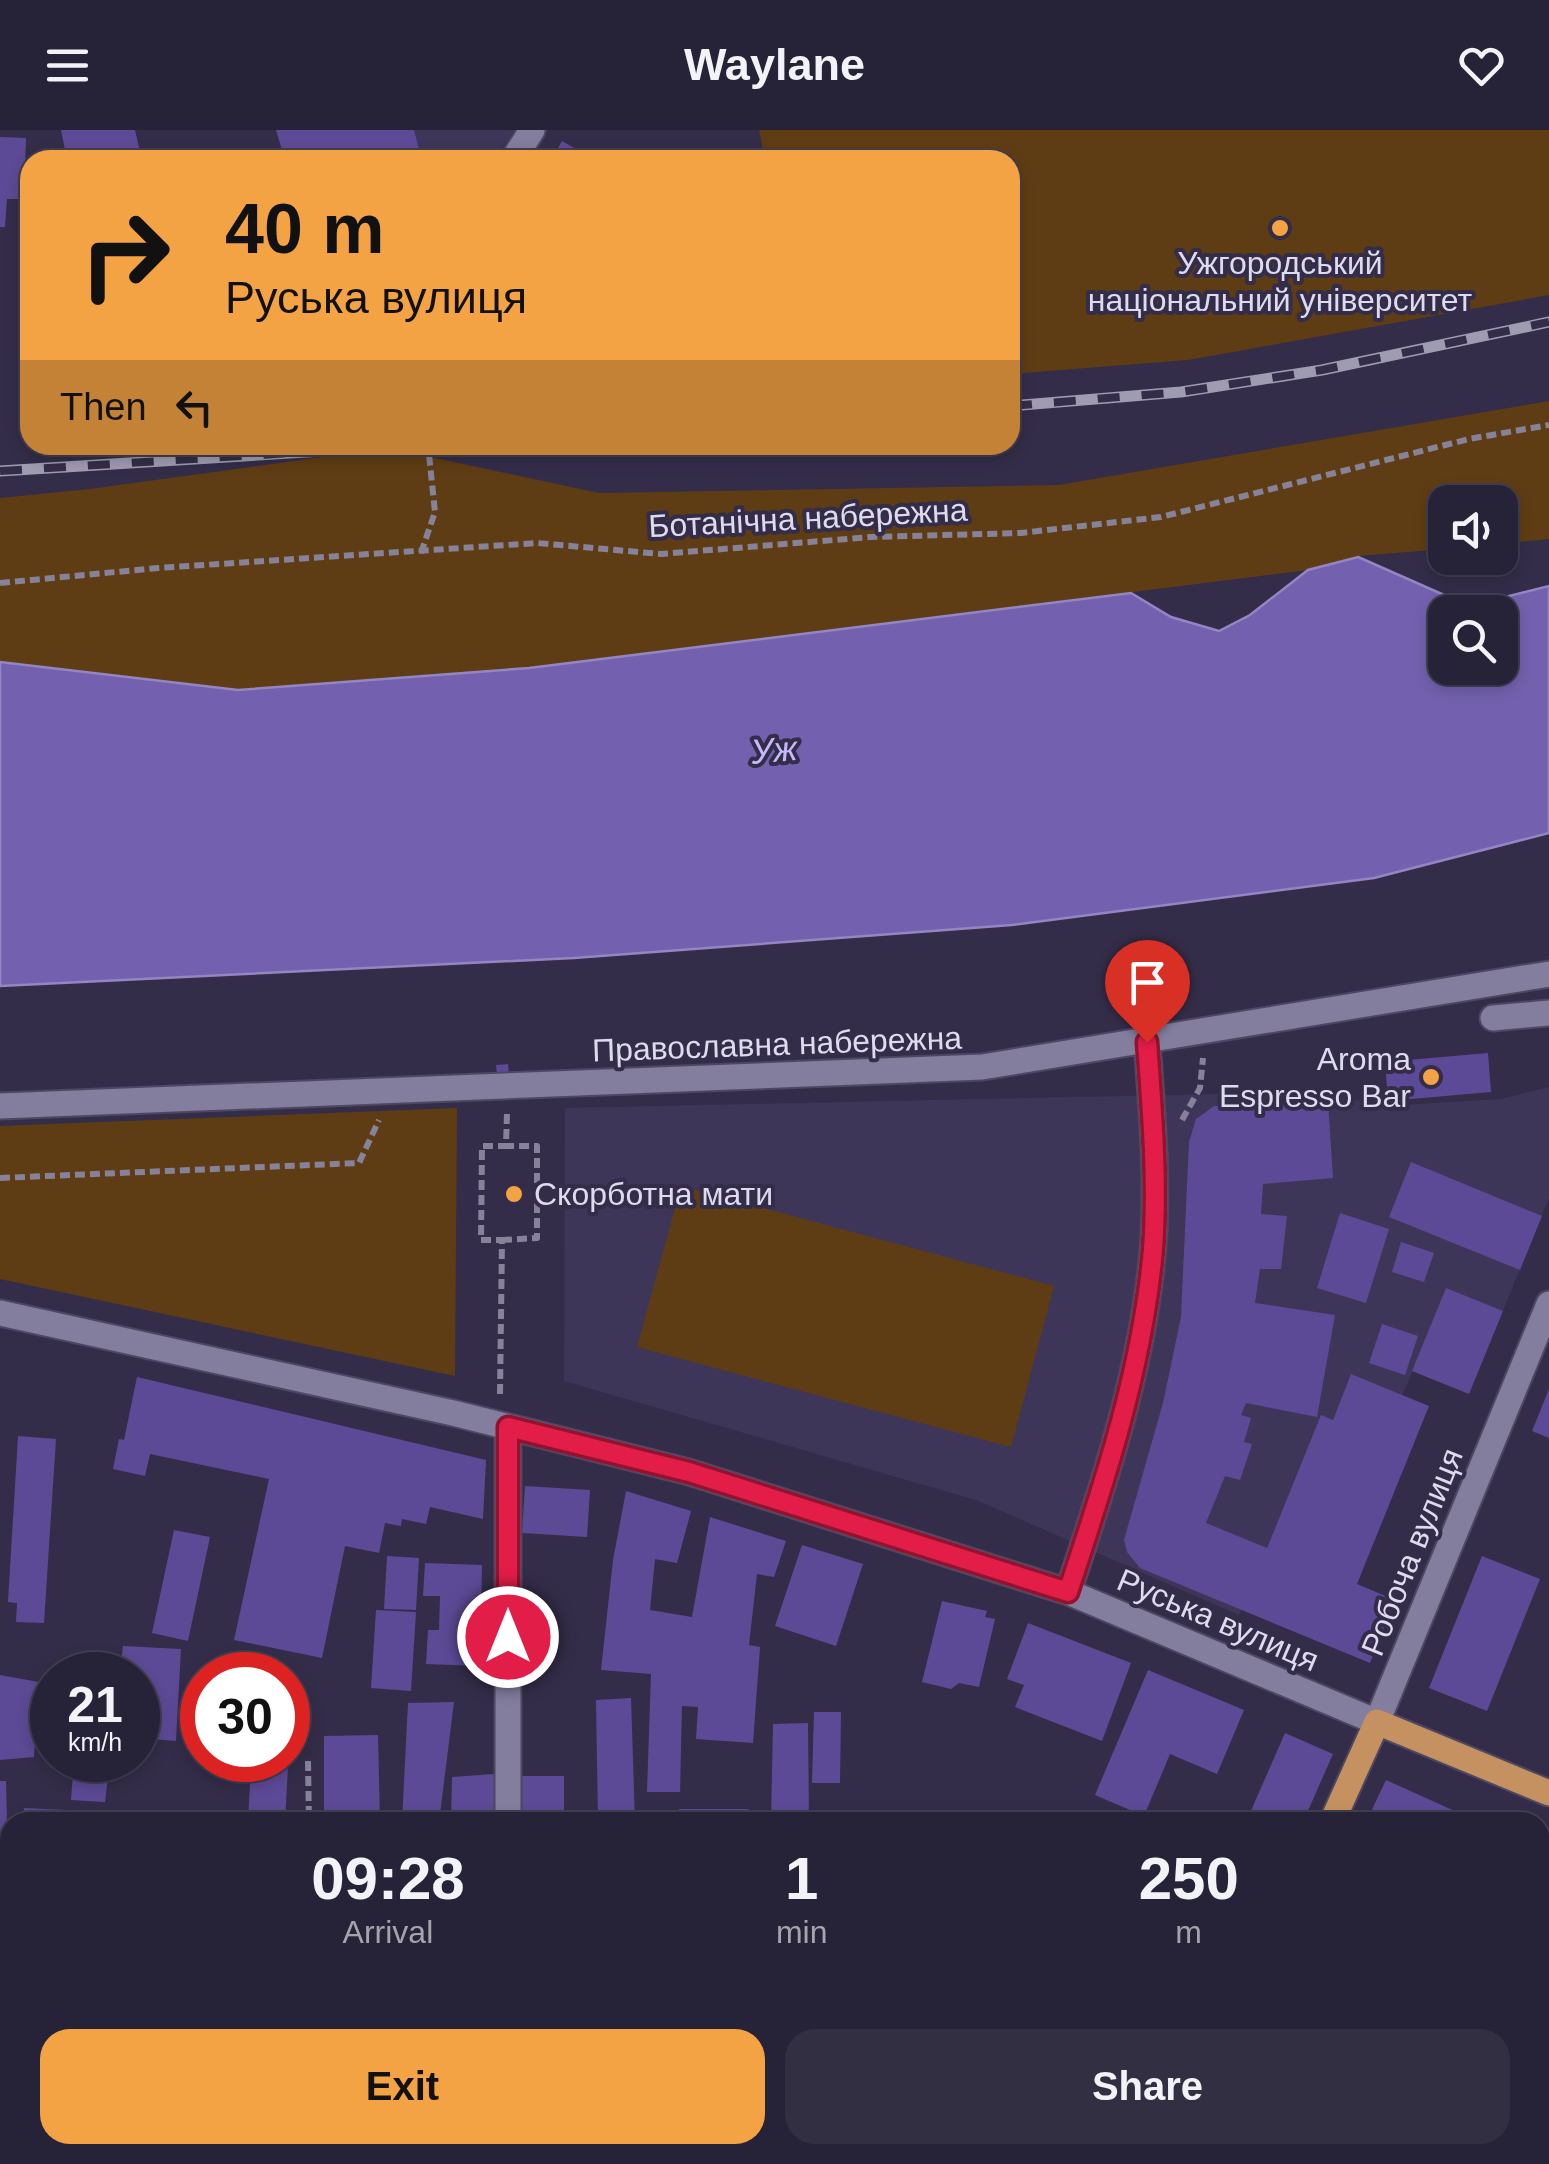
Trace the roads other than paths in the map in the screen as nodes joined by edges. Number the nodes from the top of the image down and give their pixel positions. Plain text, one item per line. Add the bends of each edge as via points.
1 (1549, 974) edge
2 (1549, 1014) edge
3 (1492, 1018) dead end
4 (1147, 1042) junction
5 (0, 1106) edge
6 (1549, 1304) edge
7 (0, 1314) edge
8 (504, 1426) junction
9 (1068, 1592) junction
10 (1377, 1722) junction
11 (1549, 1793) edge
12 (508, 1812) edge
13 (1336, 1812) edge

1 - 4 street, Православна набережна
2 - 3 street
4 - 5 street, Православна набережна via 982,1068
4 - 9 street via 1152,1251 1134,1370
6 - 10 street, Робоча вулиця
7 - 8 street
8 - 9 street, Руська вулиця via 689,1472
8 - 12 street
9 - 10 street, Руська вулиця
10 - 11 main road, Руська вулиця
10 - 13 main road, Робоча вулиця

